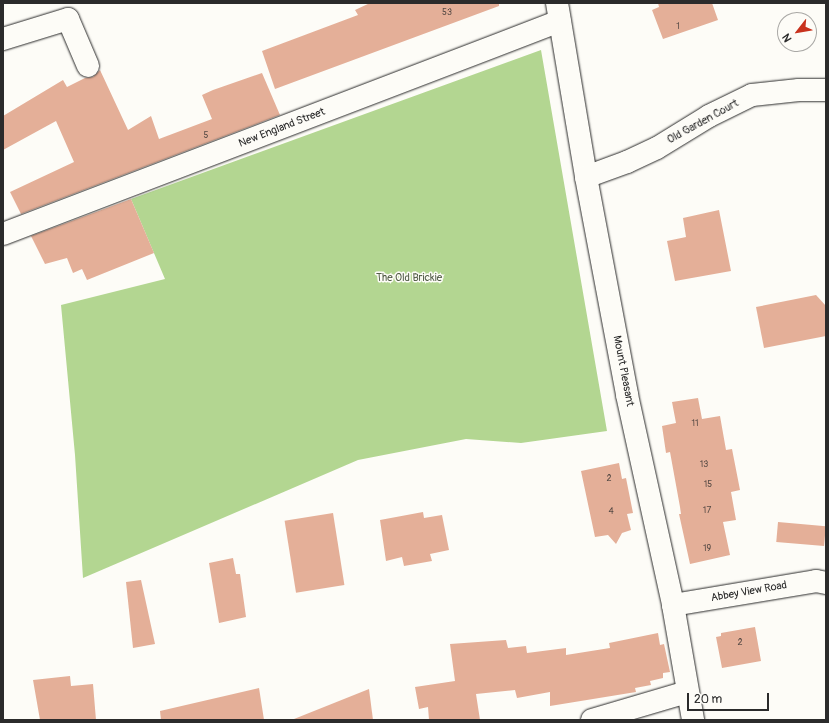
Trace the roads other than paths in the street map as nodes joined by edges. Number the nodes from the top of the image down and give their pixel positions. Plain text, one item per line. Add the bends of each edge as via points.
1 (558, 12) edge
2 (3, 38) edge
3 (88, 66) dead end
4 (826, 90) edge
5 (586, 178) junction
6 (3, 234) edge
7 (826, 583) edge
8 (673, 605) junction
9 (687, 692) junction
10 (592, 720) edge
11 (693, 720) edge

1 - 5 street, Mount Pleasant
1 - 6 street, New England Street
2 - 3 street via 68,19
4 - 5 street, Old Garden Court via 752,95 709,116 657,148
5 - 8 street, Mount Pleasant via 627,395
7 - 8 street, Abbey View Road via 816,581
8 - 9 street, Mount Pleasant
9 - 10 street
9 - 11 street, Mount Pleasant

